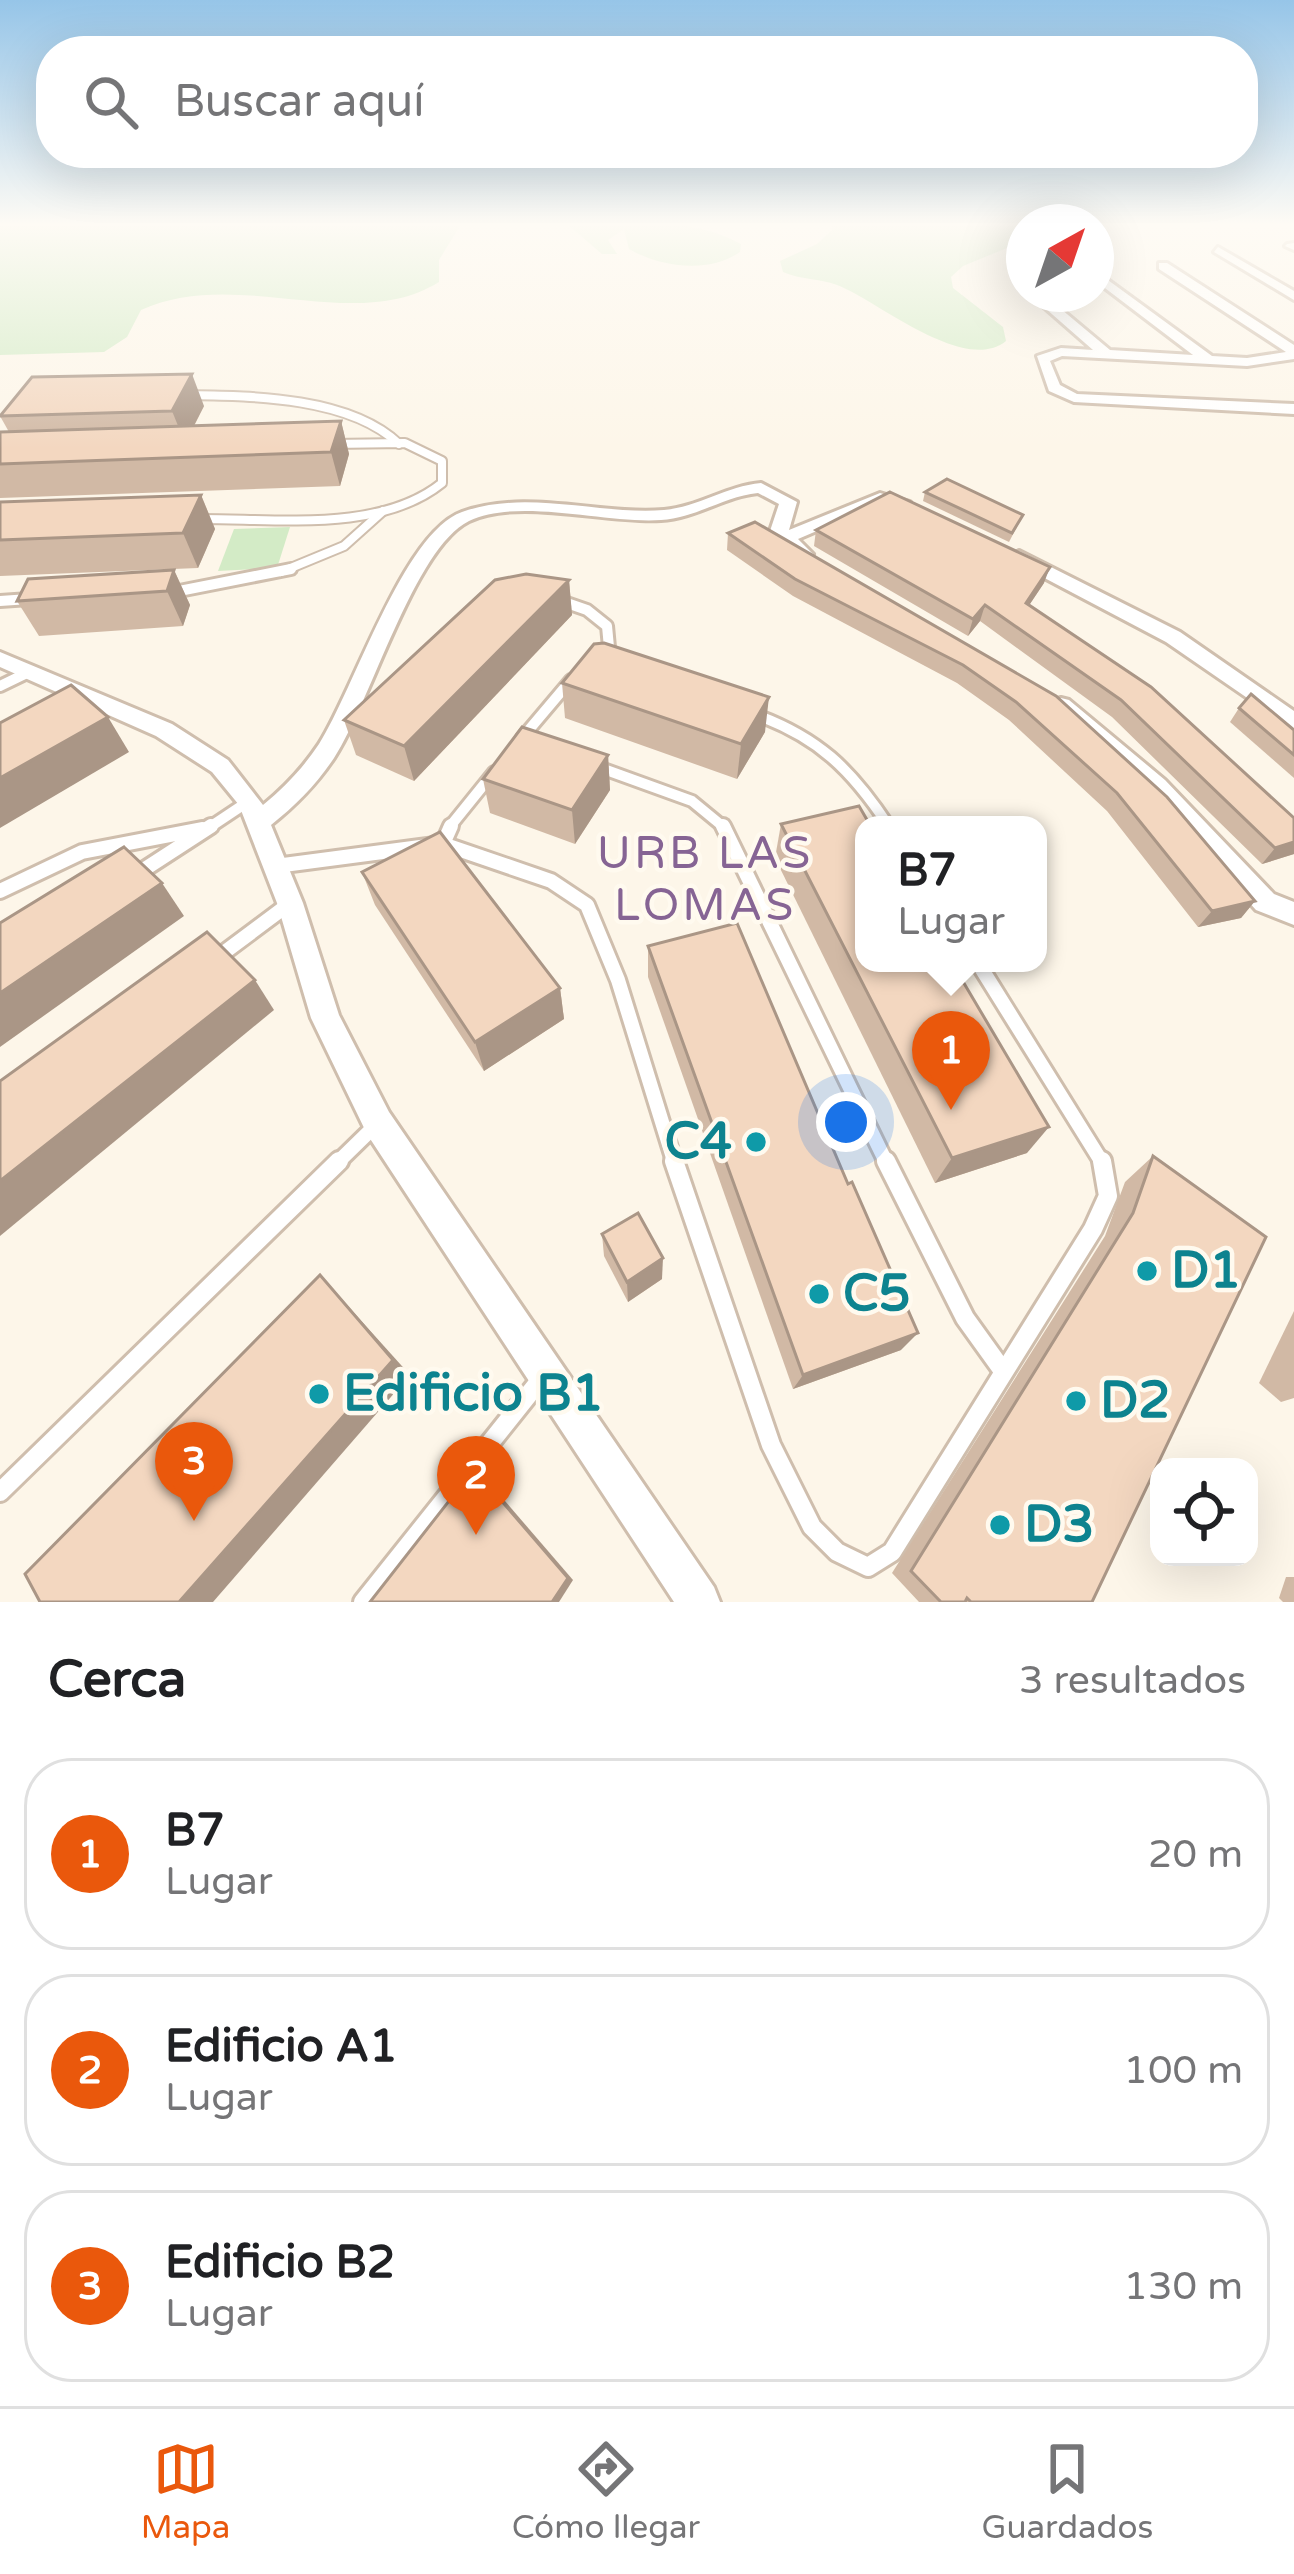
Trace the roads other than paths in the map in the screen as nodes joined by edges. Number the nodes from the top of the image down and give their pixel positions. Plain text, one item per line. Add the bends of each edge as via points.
1 (1127, 299) edge
2 (1212, 299) edge
3 (1056, 312) edge
4 (1105, 353) junction
5 (1294, 353) edge
6 (1209, 360) junction
7 (173, 396) edge
8 (1294, 409) edge
9 (307, 444) edge
10 (399, 444) junction
11 (916, 508) edge
12 (383, 511) junction
13 (183, 520) edge
14 (783, 539) junction
15 (1001, 548) edge
16 (828, 570) edge
17 (150, 593) edge
18 (550, 598) edge
19 (43, 599) edge
20 (0, 601) edge
21 (0, 659) edge
22 (32, 670) junction
23 (0, 686) edge
24 (1042, 690) edge
25 (740, 709) edge
26 (1294, 722) edge
27 (519, 741) junction
28 (539, 748) edge
29 (578, 760) edge
30 (254, 811) junction
31 (881, 816) edge
32 (208, 828) junction
33 (443, 844) junction
34 (275, 866) junction
35 (114, 889) edge
36 (0, 891) edge
37 (290, 903) junction
38 (1294, 914) edge
39 (199, 971) edge
40 (984, 972) edge
41 (378, 1123) junction
42 (1003, 1370) junction
43 (545, 1374) junction
44 (0, 1492) edge
45 (363, 1602) edge
46 (699, 1602) edge

1 - 6 street
2 - 5 street
3 - 4 street
4 - 6 street
4 - 8 street via 1042,359 1055,390 1079,399
5 - 6 street
7 - 10 lane via 282,400 371,426
9 - 10 lane
10 - 12 lane via 435,453 442,483 425,499
11 - 14 street via 882,498
12 - 13 lane
12 - 17 lane via 367,530 284,573
14 - 16 street
14 - 30 street via 788,502 755,488 674,514 534,507 454,521 431,539 319,768 293,798
15 - 26 street via 1158,628
18 - 27 lane via 587,610 607,626 613,645 600,669
19 - 20 lane
21 - 22 street
22 - 23 lane
22 - 30 street via 63,693 164,730 220,766
24 - 38 street via 1157,786 1265,902
25 - 31 lane via 823,742
27 - 28 lane
27 - 33 lane
29 - 42 lane via 692,801 728,830 965,1318
30 - 32 lane
30 - 34 street
32 - 35 lane
32 - 36 lane via 82,852
33 - 34 lane
33 - 42 lane via 565,887 594,916 771,1445 826,1542 868,1567 882,1562
34 - 37 street
37 - 39 lane
37 - 41 street via 325,1018
40 - 42 lane via 1101,1158 1109,1186 1093,1228
41 - 43 street
41 - 44 lane
43 - 45 lane
43 - 46 street

